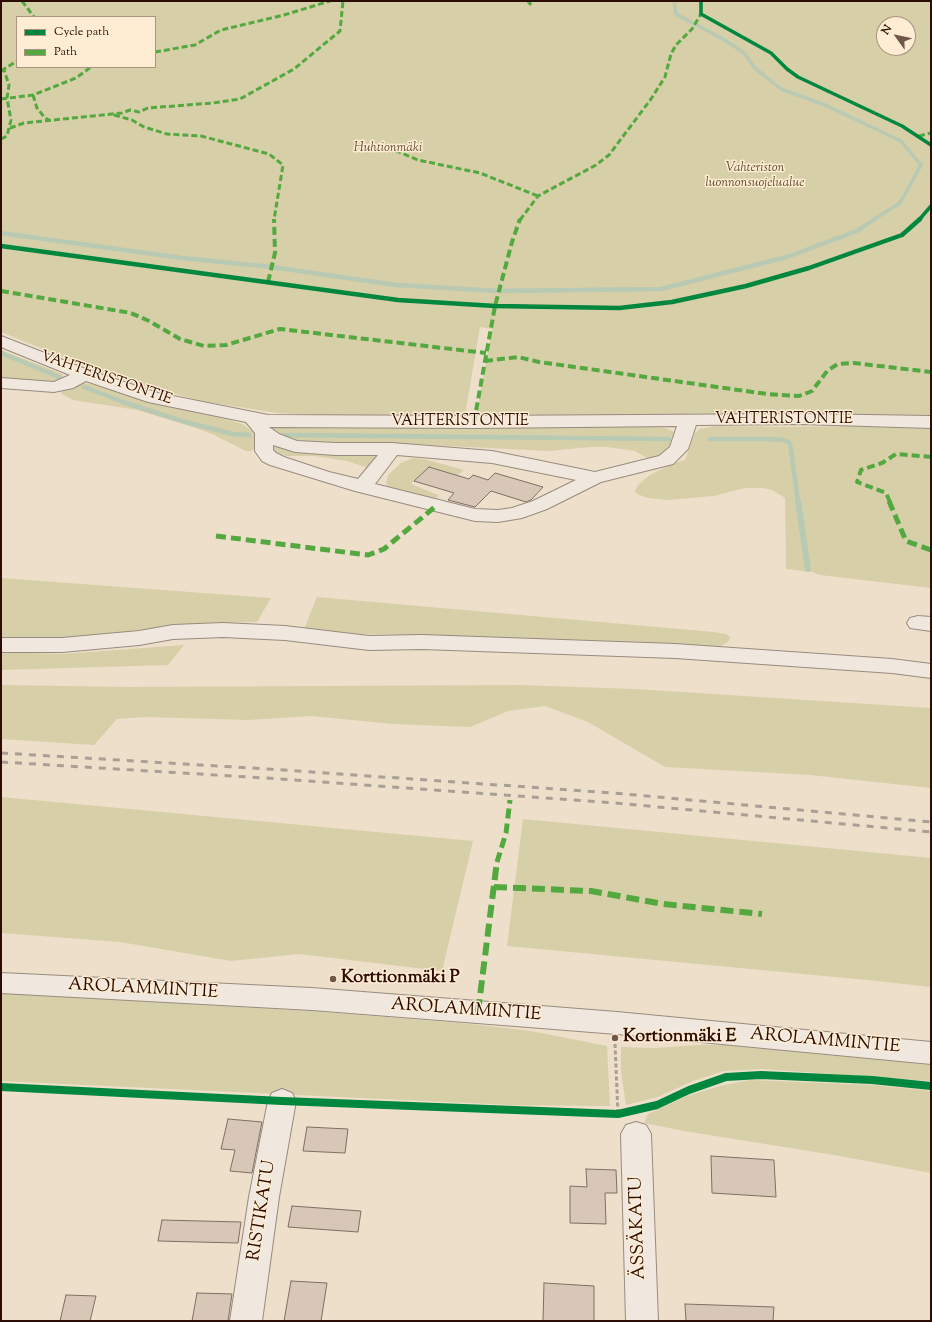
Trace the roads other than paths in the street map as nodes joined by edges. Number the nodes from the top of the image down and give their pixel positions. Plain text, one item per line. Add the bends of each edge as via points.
1 (1, 341) edge
2 (85, 375) junction
3 (1, 383) edge
4 (688, 420) junction
5 (931, 422) edge
6 (258, 426) junction
7 (392, 449) junction
8 (595, 478) junction
9 (362, 487) junction
10 (1, 645) edge
11 (931, 671) edge
12 (1, 983) edge
13 (931, 1052) edge
14 (282, 1101) dead end
15 (626, 1120) road end
16 (246, 1321) edge
17 (642, 1321) edge

1 - 2 street, VAHTERISTONTIE
2 - 3 street via 54,387
2 - 6 street, VAHTERISTONTIE via 154,398
4 - 5 street, VAHTERISTONTIE
4 - 6 street, VAHTERISTONTIE via 275,421
4 - 8 street via 682,444 666,460
6 - 7 street via 277,440 300,446
6 - 9 street via 263,447 269,457
7 - 8 street via 492,457
7 - 9 street
8 - 9 street via 526,510 498,516 464,513
10 - 11 street via 62,644 139,638 173,632 223,630 285,633 369,643 422,642 676,651
12 - 13 street, AROLAMMINTIE via 312,999 617,1023
14 - 16 street, RISTIKATU via 264,1197
15 - 17 street, ÄSSÄKATU

